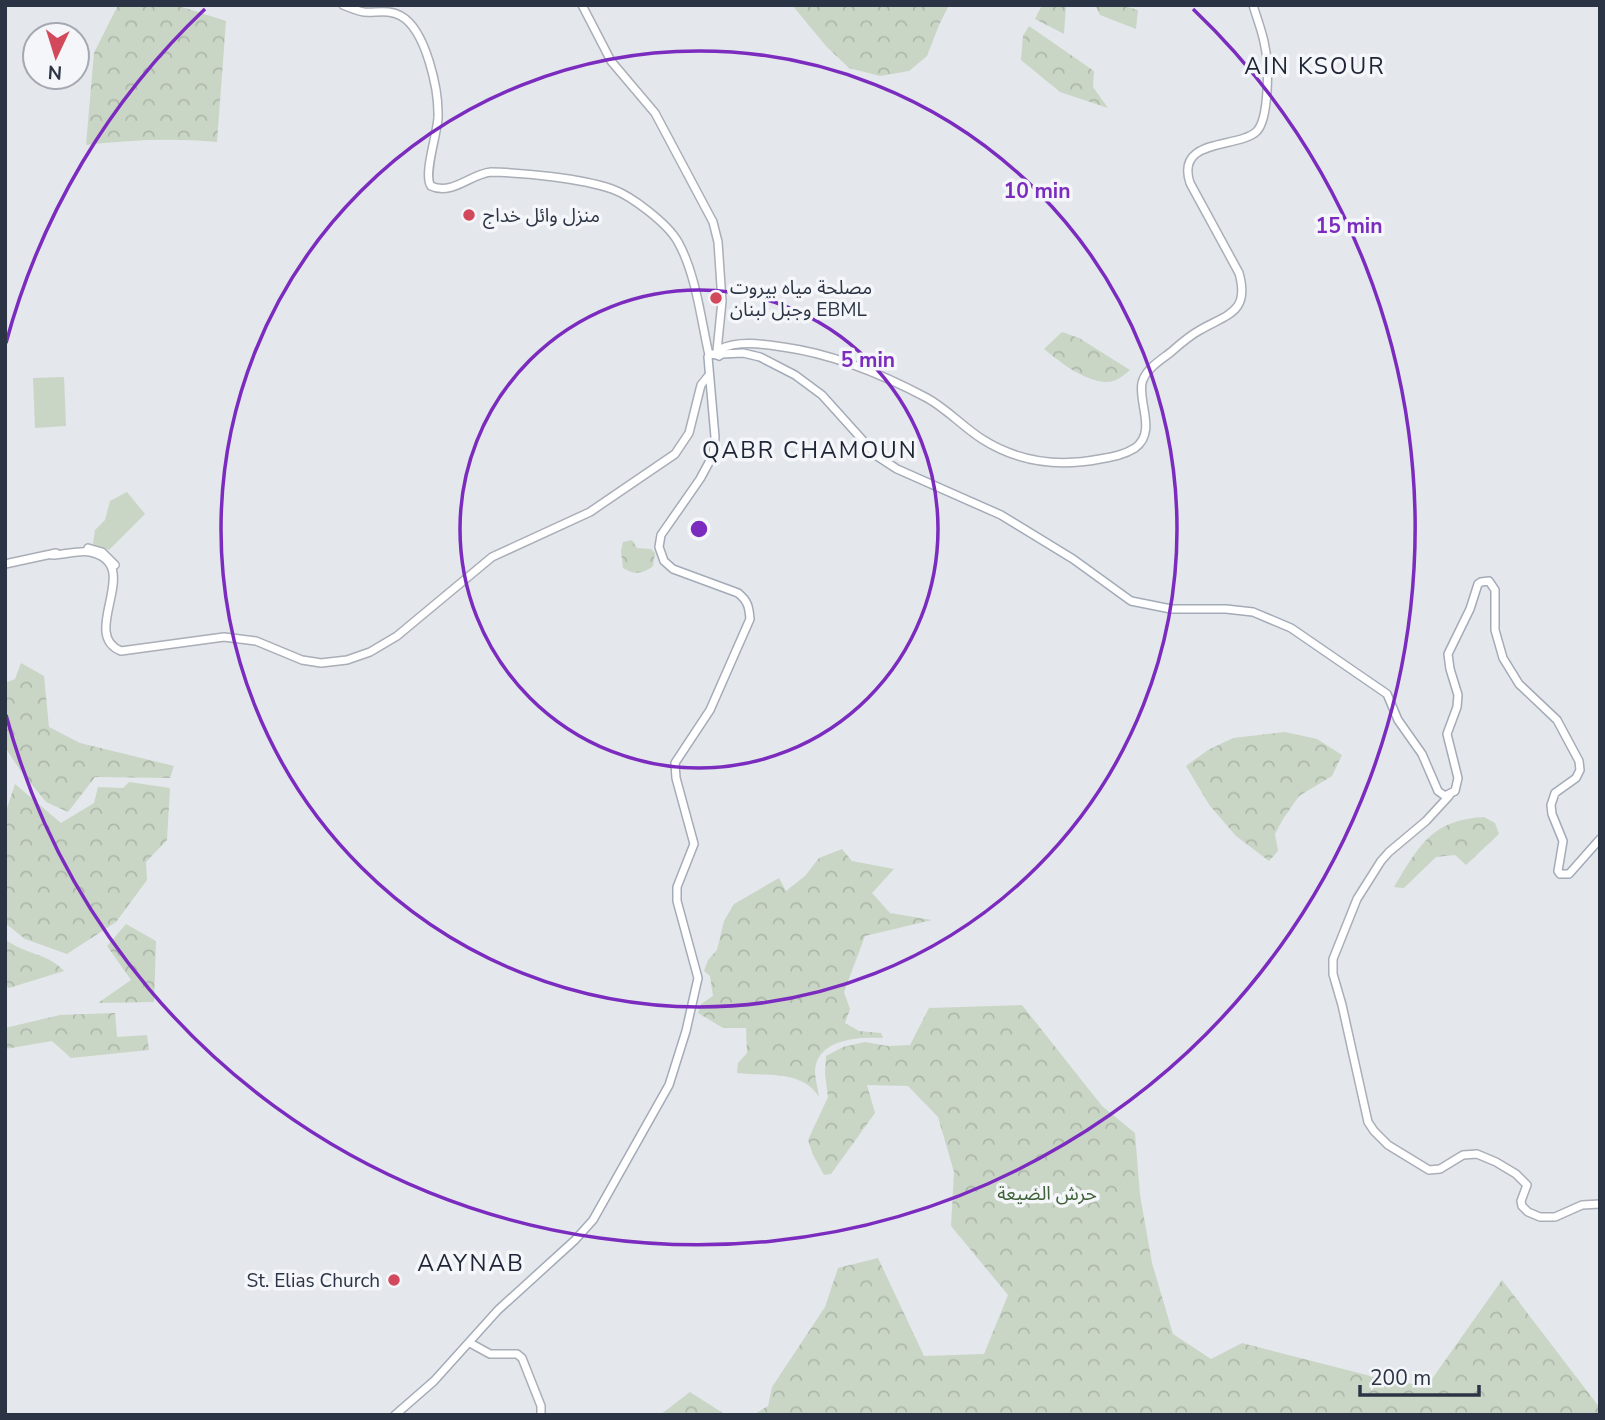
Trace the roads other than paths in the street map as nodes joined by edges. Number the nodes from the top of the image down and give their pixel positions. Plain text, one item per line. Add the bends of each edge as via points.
1 (344, 5) edge
2 (582, 5) edge
3 (1253, 5) edge
4 (717, 353) junction
5 (709, 375) junction
6 (5, 564) edge
7 (1445, 795) junction
8 (1600, 839) edge
9 (1600, 1204) edge
10 (470, 1343) junction
11 (395, 1415) edge
12 (541, 1415) edge

1 - 4 main road via 365,12 397,13 417,32 437,99 435,143 427,176 431,186 450,188 480,173 498,172 618,191 665,226 679,244
2 - 4 main road via 606,54 655,113 713,222 722,301
3 - 4 main road via 1267,61 1260,126 1251,136 1203,150 1187,173 1239,273 1241,302 1230,315 1186,339 1146,375 1142,381 1145,430 1134,448 1088,461 1035,461 983,440 927,398 836,358 758,344 730,346
4 - 5 main road
4 - 7 main road via 754,355 787,370 822,395 877,456 1001,515 1131,601 1171,609 1253,612 1299,633 1387,694
5 - 6 main road via 701,385 689,433 675,454 590,512 492,556 397,636 341,662 315,662 256,641 224,637 121,652 106,635 114,575 102,558 85,552
5 - 10 main road via 713,455 661,535 659,547 673,569 738,593 750,609 750,619 710,710 675,763 694,838 677,887 677,901 696,971 696,991 669,1085 593,1220 498,1310
7 - 8 main road via 1455,791 1458,778 1447,734 1458,701 1448,654 1478,584 1489,581 1495,590 1495,630 1503,658 1519,684 1557,720 1579,761 1576,778 1555,793 1551,805 1563,841 1558,872 1569,874
7 - 9 main road via 1426,821 1381,861 1357,899 1331,963 1368,1122 1388,1145 1429,1170 1466,1154 1496,1162 1527,1185 1522,1206 1539,1217
10 - 11 main road
10 - 12 main road via 490,1354 522,1358

